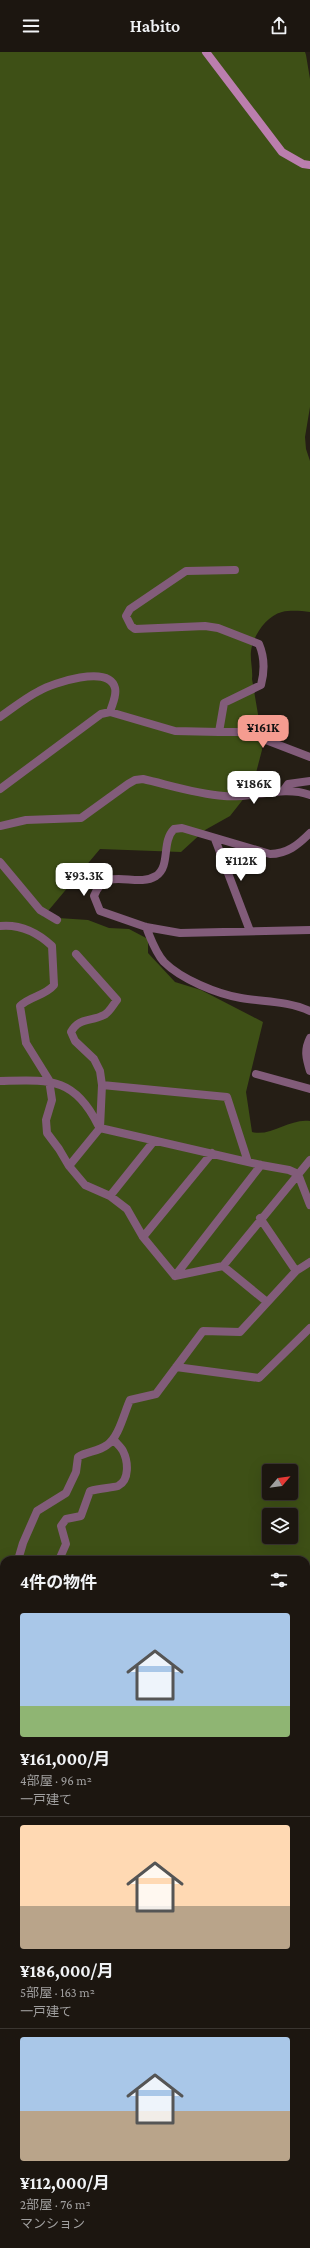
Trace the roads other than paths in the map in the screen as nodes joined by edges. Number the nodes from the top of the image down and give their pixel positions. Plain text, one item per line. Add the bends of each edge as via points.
1 (206, 52) edge
2 (310, 165) edge
3 (235, 570) dead end
4 (110, 712) junction
5 (0, 717) edge
6 (219, 732) junction
7 (310, 756) edge
8 (310, 781) edge
9 (0, 789) edge
10 (283, 791) junction
11 (310, 795) edge
12 (0, 826) edge
13 (310, 833) edge
14 (215, 839) junction
15 (0, 862) edge
16 (57, 920) dead end
17 (0, 926) edge
18 (146, 926) junction
19 (310, 930) edge
20 (250, 931) junction
21 (76, 954) dead end
22 (310, 1011) edge
23 (310, 1038) edge
24 (310, 1071) edge
25 (256, 1074) dead end
26 (49, 1080) junction
27 (0, 1081) edge
28 (102, 1085) junction
29 (310, 1089) edge
30 (100, 1128) junction
31 (154, 1141) junction
32 (212, 1153) junction
33 (310, 1160) edge
34 (248, 1162) junction
35 (261, 1165) junction
36 (69, 1166) junction
37 (298, 1174) junction
38 (110, 1196) junction
39 (310, 1205) edge
40 (260, 1218) junction
41 (143, 1237) junction
42 (310, 1262) edge
43 (223, 1266) junction
44 (296, 1271) junction
45 (175, 1276) junction
46 (267, 1302) junction
47 (310, 1328) edge
48 (176, 1367) junction
49 (113, 1439) junction
50 (19, 1556) edge
51 (61, 1556) edge

1 - 2 street via 282,152 303,164
3 - 6 street via 186,571 130,609 126,616 135,629 205,626 218,628 259,644 265,672 261,685 224,703
4 - 5 street via 116,693 115,686 105,677 91,676 54,684
4 - 6 street via 175,731
4 - 9 street via 88,722
6 - 7 street via 245,732
8 - 10 street via 288,784
10 - 11 street
10 - 12 street via 224,796 143,779 135,780 81,818 26,820
13 - 14 street via 299,844 281,854 270,854
14 - 18 street via 182,828 174,829 167,840 163,869 156,876 148,879 113,879 98,887 94,896 100,911
14 - 20 street
15 - 16 street via 40,910
17 - 26 street via 14,924 44,939 52,946 54,986 49,991 25,1000 20,1006 26,1043
18 - 20 street via 180,933
18 - 22 street via 154,948 164,962 198,984 240,998 283,1003
19 - 20 street
21 - 28 street via 117,1000 105,1015 80,1022 75,1025 72,1032 75,1041 94,1059 100,1071
23 - 24 street via 306,1051
25 - 29 street
26 - 27 street
26 - 30 street via 77,1094 95,1117
26 - 36 street via 52,1100 46,1120 47,1133
28 - 30 street
28 - 34 street via 227,1097
30 - 31 street
30 - 36 street
31 - 32 street
31 - 38 street
32 - 34 street
32 - 41 street
33 - 37 street
34 - 35 street
35 - 37 street
35 - 45 street
36 - 38 street via 85,1185
37 - 39 street
37 - 40 street
38 - 41 street via 127,1209
40 - 43 street
40 - 44 street
41 - 45 street
42 - 44 street
43 - 45 street
43 - 46 street
44 - 46 street
46 - 48 street via 240,1332 203,1331
47 - 48 street via 259,1378
48 - 49 street via 156,1394 130,1400
49 - 50 street via 107,1446 84,1452 78,1457 76,1472 66,1493 37,1511
49 - 51 street via 123,1451 128,1470 124,1482 118,1486 90,1491 81,1516 66,1519 61,1526 66,1544

